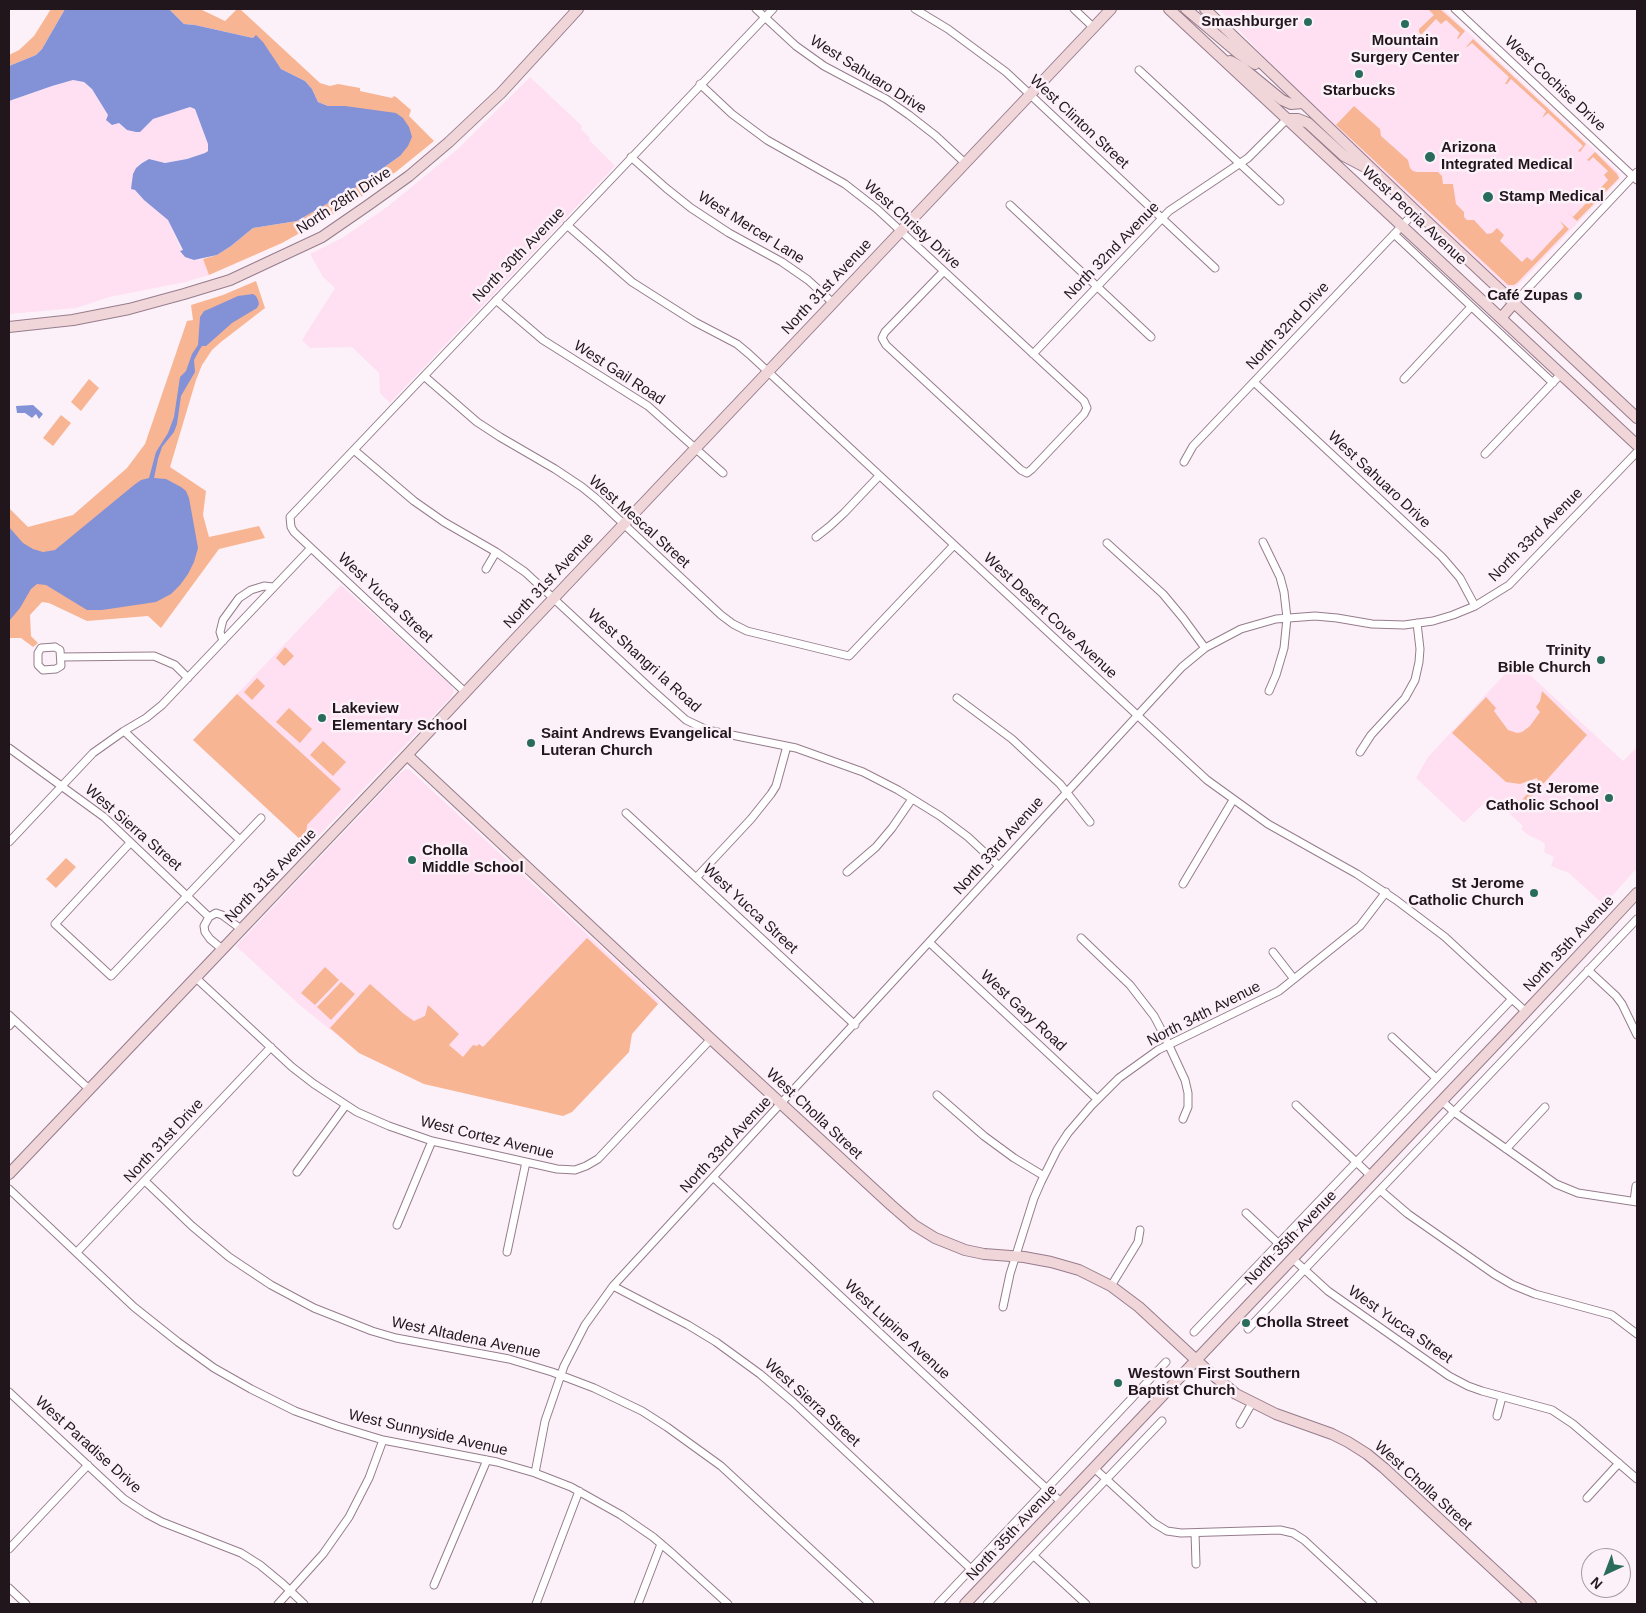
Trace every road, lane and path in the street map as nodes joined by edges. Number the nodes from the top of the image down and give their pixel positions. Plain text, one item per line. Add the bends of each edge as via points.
1 (578, 9) edge
2 (756, 9) edge
3 (773, 9) edge
4 (915, 9) edge
5 (1074, 9) edge
6 (1111, 9) edge
7 (1186, 9) edge
8 (1204, 9) edge
9 (1454, 9) edge
10 (1172, 11) edge
11 (765, 17) junction
12 (1093, 27) junction
13 (1222, 58) junction
14 (1139, 70) dead end
15 (1270, 71) junction
16 (700, 84) junction
17 (1030, 94) junction
18 (1303, 103) junction
19 (1287, 119) junction
20 (632, 157) junction
21 (965, 163) junction
22 (1240, 164) junction
23 (1374, 172) junction
24 (1636, 176) edge
25 (1280, 201) dead end
26 (1010, 205) dead end
27 (1416, 211) junction
28 (1161, 218) junction
29 (567, 225) junction
30 (1402, 226) junction
31 (901, 231) junction
32 (1394, 234) junction
33 (1215, 268) dead end
34 (944, 271) junction
35 (1097, 286) junction
36 (496, 300) junction
37 (833, 303) junction
38 (1514, 303) junction
39 (1471, 307) junction
40 (1501, 318) junction
41 (9, 326) edge
42 (1151, 337) dead end
43 (1032, 354) junction
44 (768, 372) junction
45 (1561, 374) junction
46 (424, 376) junction
47 (1404, 379) dead end
48 (1254, 382) junction
49 (1553, 383) junction
50 (1637, 418) edge
51 (1637, 446) edge
52 (696, 448) junction
53 (354, 450) junction
54 (1637, 452) edge
55 (1485, 454) dead end
56 (1184, 462) dead end
57 (723, 473) dead end
58 (879, 476) junction
59 (290, 522) joint
60 (624, 524) junction
61 (816, 537) dead end
62 (1263, 542) dead end
63 (1107, 543) dead end
64 (954, 545) junction
65 (310, 548) junction
66 (496, 552) junction
67 (486, 569) dead end
68 (273, 587) junction
69 (553, 598) junction
70 (1475, 606) junction
71 (1287, 618) junction
72 (1417, 623) junction
73 (223, 641) junction
74 (1205, 648) junction
75 (61, 657) dead end
76 (188, 678) junction
77 (1269, 691) dead end
78 (465, 692) junction
79 (957, 698) dead end
80 (1137, 716) junction
81 (124, 731) junction
82 (787, 746) junction
83 (9, 748) edge
84 (1360, 752) dead end
85 (407, 755) junction
86 (62, 786) junction
87 (1067, 792) junction
88 (912, 799) junction
89 (1234, 800) junction
90 (626, 813) dead end
91 (261, 818) dead end
92 (1090, 822) dead end
93 (240, 840) junction
94 (9, 842) edge
95 (130, 843) junction
96 (999, 866) junction
97 (847, 872) dead end
98 (696, 878) junction
99 (1183, 884) dead end
100 (1386, 892) junction
101 (1637, 893) edge
102 (188, 896) junction
103 (209, 917) junction
104 (1637, 919) edge
105 (241, 929) junction
106 (1081, 938) dead end
107 (930, 943) junction
108 (222, 950) junction
109 (1273, 952) dead end
110 (1588, 970) junction
111 (196, 978) junction
112 (1294, 979) junction
113 (1512, 999) junction
114 (1526, 1012) junction
115 (12, 1018) edge
116 (855, 1025) junction
117 (9, 1026) edge
118 (1637, 1035) edge
119 (1392, 1037) dead end
120 (711, 1039) junction
121 (1169, 1045) junction
122 (271, 1048) junction
123 (1436, 1078) junction
124 (89, 1089) junction
125 (937, 1096) dead end
126 (1097, 1099) junction
127 (1442, 1101) junction
128 (782, 1104) junction
129 (346, 1105) junction
130 (1296, 1105) dead end
131 (1546, 1107) dead end
132 (1454, 1112) junction
133 (1183, 1119) dead end
134 (432, 1141) junction
135 (1506, 1149) junction
136 (526, 1162) junction
137 (1357, 1162) junction
138 (297, 1172) dead end
139 (9, 1174) edge
140 (1044, 1176) junction
141 (1371, 1176) junction
142 (714, 1178) junction
143 (145, 1181) junction
144 (1636, 1186) edge
145 (9, 1189) edge
146 (1380, 1190) junction
147 (1636, 1201) edge
148 (1246, 1213) dead end
149 (397, 1225) dead end
150 (1140, 1230) dead end
151 (1279, 1244) junction
152 (77, 1252) junction
153 (507, 1252) dead end
154 (1016, 1257) junction
155 (1292, 1259) junction
156 (1304, 1270) junction
157 (614, 1286) junction
158 (1111, 1286) junction
159 (1002, 1307) dead end
160 (1248, 1329) dead end
161 (1194, 1332) dead end
162 (1637, 1334) edge
163 (1196, 1360) junction
164 (1166, 1362) dead end
165 (560, 1375) junction
166 (9, 1392) edge
167 (1502, 1397) junction
168 (1252, 1403) junction
169 (1497, 1416) dead end
170 (1162, 1421) dead end
171 (1240, 1424) dead end
172 (383, 1440) junction
173 (488, 1460) junction
174 (1619, 1464) junction
175 (88, 1465) junction
176 (1094, 1468) junction
177 (535, 1473) junction
178 (1106, 1479) junction
179 (1637, 1479) edge
180 (1047, 1489) junction
181 (580, 1491) junction
182 (1587, 1498) dead end
183 (1062, 1502) junction
184 (1195, 1533) junction
185 (662, 1544) junction
186 (9, 1549) edge
187 (1034, 1556) junction
188 (1196, 1564) dead end
189 (971, 1569) junction
190 (434, 1585) dead end
191 (9, 1588) edge
192 (290, 1591) junction
193 (26, 1604) edge
194 (278, 1604) edge
195 (304, 1604) edge
196 (536, 1604) edge
197 (638, 1604) edge
198 (728, 1604) edge
199 (870, 1604) edge
200 (938, 1604) edge
201 (965, 1604) edge
202 (988, 1604) edge
203 (1086, 1604) edge
204 (1373, 1604) edge
205 (1531, 1604) edge

1 - 41 street, North 28th Drive via 501,93 449,142 409,176 322,237 230,280 184,294 73,320
2 - 11 street, West Sahuaro Drive
3 - 11 street, North 30th Avenue
4 - 17 street, West Clinton Street via 948,28
5 - 12 street
6 - 12 street, North 31st Avenue
7 - 15 street via 1238,53
8 - 15 street, West Peoria Avenue
9 - 24 street, West Cochise Drive
10 - 13 street, West Peoria Avenue
11 - 16 street, North 30th Avenue
11 - 21 street, West Sahuaro Drive via 796,46 824,66 909,115
12 - 17 street, North 31st Avenue
13 - 18 street via 1244,68 1282,100 1291,104
13 - 19 street, West Peoria Avenue
14 - 22 street
15 - 18 street, West Peoria Avenue
16 - 20 street, North 30th Avenue
16 - 31 street, West Christy Drive via 749,127 845,184
17 - 21 street, North 31st Avenue
17 - 28 street, West Clinton Street
18 - 23 street, West Peoria Avenue
19 - 22 street, North 32nd Avenue
19 - 23 street via 1308,123 1344,156
19 - 30 street, West Peoria Avenue
20 - 29 street, North 30th Avenue
20 - 37 street, West Mercer Lane via 692,208 782,262
21 - 31 street, North 31st Avenue
22 - 25 street
22 - 28 street, North 32nd Avenue
23 - 27 street, West Peoria Avenue
24 - 38 street
26 - 35 street
27 - 30 street, North 32nd Drive
27 - 38 street, West Peoria Avenue
28 - 33 street, West Clinton Street
28 - 35 street, North 32nd Avenue
29 - 36 street, North 30th Avenue
29 - 44 street, West Desert Cove Avenue via 632,282 736,344
30 - 32 street, North 32nd Drive
30 - 40 street, West Peoria Avenue
31 - 34 street, West Christy Drive
31 - 37 street, North 31st Avenue
32 - 39 street, West Peoria Avenue
32 - 48 street, North 32nd Drive
34 - 43 street, West Christy Drive
34 - 43 street, West Christy Drive via 882,338 1026,473 1087,408 1084,401
35 - 42 street
35 - 43 street, North 32nd Avenue
36 - 46 street, North 30th Avenue
36 - 52 street, West Gail Road via 543,340 648,406
37 - 44 street, North 31st Avenue
38 - 40 street
38 - 50 street, West Peoria Avenue
39 - 47 street
39 - 49 street, West Peoria Avenue
40 - 45 street, West Peoria Avenue
44 - 52 street, North 31st Avenue
44 - 58 street, West Desert Cove Avenue
45 - 49 street
45 - 51 street, West Peoria Avenue
46 - 53 street, North 30th Avenue
46 - 60 street, West Mescal Street via 477,422 582,487
48 - 56 street, North 32nd Drive via 1193,446
48 - 70 street, West Sahuaro Drive via 1442,556 1460,578
49 - 55 street
52 - 57 street, West Gail Road
52 - 60 street, North 31st Avenue
53 - 59 street, North 30th Avenue via 293,513
53 - 66 street, West Shangri la Road via 414,501
54 - 70 street, North 33rd Avenue via 1509,585
58 - 61 street
58 - 64 street, West Desert Cove Avenue
59 - 65 street, West Yucca Street via 294,532
60 - 64 street, West Mescal Street via 733,624 747,631 850,656
60 - 69 street, North 31st Avenue
62 - 71 street via 1280,577
63 - 74 street via 1163,594
64 - 80 street, West Desert Cove Avenue
65 - 68 street
65 - 78 street, West Yucca Street
66 - 67 street
66 - 69 street, West Shangri la Road via 525,572
68 - 73 street
68 - 73 street via 251,590 239,598 223,620 220,632
69 - 78 street, North 31st Avenue
69 - 82 street, West Shangri la Road via 686,720 707,730
70 - 72 street, North 33rd Avenue
71 - 72 street, North 33rd Avenue via 1315,616 1388,625
71 - 74 street, North 33rd Avenue via 1242,629
71 - 77 street via 1284,648
72 - 84 street via 1420,649 1415,680
73 - 76 street
74 - 80 street, North 33rd Avenue
75 - 76 street via 154,656 175,665
76 - 81 street via 155,712
78 - 85 street, North 31st Avenue
79 - 87 street via 1012,739
80 - 87 street, North 33rd Avenue
80 - 89 street, West Desert Cove Avenue
81 - 86 street via 93,753
81 - 93 street
82 - 88 street, West Shangri la Road via 863,772
82 - 98 street via 771,794
83 - 86 street, West Sierra Street
85 - 105 street, North 31st Avenue
85 - 120 street, West Cholla Street
86 - 94 street
86 - 95 street, West Sierra Street via 104,817
87 - 92 street
87 - 96 street, North 33rd Avenue
88 - 96 street, West Shangri la Road via 940,816
88 - 97 street via 876,847
89 - 99 street
89 - 100 street, West Desert Cove Avenue via 1289,838
90 - 98 street, West Yucca Street
91 - 93 street
93 - 102 street
95 - 102 street, West Sierra Street
95 - 102 street via 56,924 111,976
96 - 107 street, North 33rd Avenue
98 - 116 street, West Yucca Street
100 - 112 street, North 34th Avenue via 1360,926
100 - 113 street, West Desert Cove Avenue via 1445,938
101 - 114 street, North 35th Avenue
102 - 103 street, West Sierra Street
103 - 105 street via 222,914
103 - 108 street via 204,926 205,932
104 - 110 street, North 35th Avenue
105 - 108 street, North 31st Avenue
106 - 121 street via 1135,991 1154,1016
107 - 116 street, North 33rd Avenue
107 - 126 street, West Gary Road
108 - 111 street, North 31st Avenue
109 - 112 street
110 - 118 street via 1616,996
110 - 132 street, North 35th Avenue
111 - 122 street, West Cortez Avenue
111 - 124 street, North 31st Avenue
112 - 121 street, North 34th Avenue via 1269,996
113 - 114 street, West Desert Cove Avenue
113 - 123 street, North 35th Avenue
114 - 127 street, North 35th Avenue
115 - 117 street
115 - 124 street
116 - 128 street, North 33rd Avenue
119 - 123 street
120 - 128 street, West Cholla Street
120 - 136 street, West Cortez Avenue via 598,1159 575,1170
121 - 126 street, North 34th Avenue via 1119,1078
121 - 133 street via 1188,1093 1188,1107
122 - 129 street, West Cortez Avenue via 314,1084
122 - 143 street, North 31st Drive
123 - 137 street, North 35th Avenue
124 - 139 street, North 31st Avenue
125 - 140 street via 984,1136
126 - 140 street, North 34th Avenue via 1068,1133
127 - 132 street
127 - 141 street, North 35th Avenue
128 - 142 street, North 33rd Avenue
128 - 154 street, West Cholla Street via 914,1225 965,1250
129 - 134 street, West Cortez Avenue via 389,1126
129 - 138 street
130 - 137 street
131 - 135 street
132 - 135 street
132 - 146 street, North 35th Avenue
134 - 136 street, West Cortez Avenue
134 - 149 street
135 - 147 street via 1556,1184 1578,1193
136 - 153 street
137 - 141 street
137 - 151 street, North 35th Avenue
140 - 154 street, North 34th Avenue
141 - 155 street, North 35th Avenue
142 - 157 street, North 33rd Avenue
142 - 180 street, West Lupine Avenue
143 - 152 street, North 31st Drive
143 - 165 street, West Altadena Avenue via 229,1256 271,1285 314,1308 396,1338 509,1359
144 - 147 street
145 - 152 street, West Sunnyside Avenue
146 - 156 street, North 35th Avenue
146 - 162 street via 1408,1214 1513,1285 1612,1315
148 - 151 street
150 - 158 street via 1138,1242
151 - 161 street, North 35th Avenue
152 - 172 street, West Sunnyside Avenue via 134,1307 214,1368 296,1411
154 - 158 street, West Cholla Street via 1068,1266
154 - 159 street, North 34th Avenue
155 - 156 street, West Yucca Street
155 - 163 street, North 35th Avenue
156 - 160 street, North 35th Avenue
156 - 167 street, West Yucca Street via 1328,1291 1449,1376
157 - 165 street, North 33rd Avenue via 585,1326
157 - 189 street, West Sierra Street via 688,1325 760,1374
158 - 163 street, West Cholla Street via 1139,1307
163 - 168 street, West Cholla Street
163 - 176 street, North 35th Avenue
164 - 180 street, North 35th Avenue
165 - 177 street, North 33rd Avenue via 545,1421
165 - 199 street, West Altadena Avenue via 621,1400 690,1442 721,1466
166 - 175 street, West Paradise Drive
167 - 169 street
167 - 174 street, West Yucca Street via 1552,1410
168 - 171 street
168 - 205 street, West Cholla Street via 1332,1434 1367,1454
170 - 178 street, North 35th Avenue
172 - 173 street, West Sunnyside Avenue
172 - 192 street via 369,1478 349,1517 323,1554
173 - 177 street, West Sunnyside Avenue
173 - 190 street
174 - 179 street, West Yucca Street
174 - 182 street
175 - 186 street
175 - 192 street, West Paradise Drive via 147,1514 242,1553
176 - 178 street
176 - 183 street, North 35th Avenue
177 - 181 street, West Sunnyside Avenue
178 - 184 street via 1160,1528 1174,1533
178 - 187 street, North 35th Avenue
180 - 183 street, West Lupine Avenue
180 - 189 street, North 35th Avenue
181 - 185 street, West Sunnyside Avenue
181 - 196 street
183 - 201 street, North 35th Avenue
184 - 188 street
184 - 204 street via 1280,1530 1293,1533
185 - 197 street
185 - 198 street, West Sunnyside Avenue
187 - 202 street, North 35th Avenue
187 - 203 street
189 - 200 street, North 35th Avenue
191 - 193 street
192 - 194 street
192 - 195 street, West Paradise Drive

